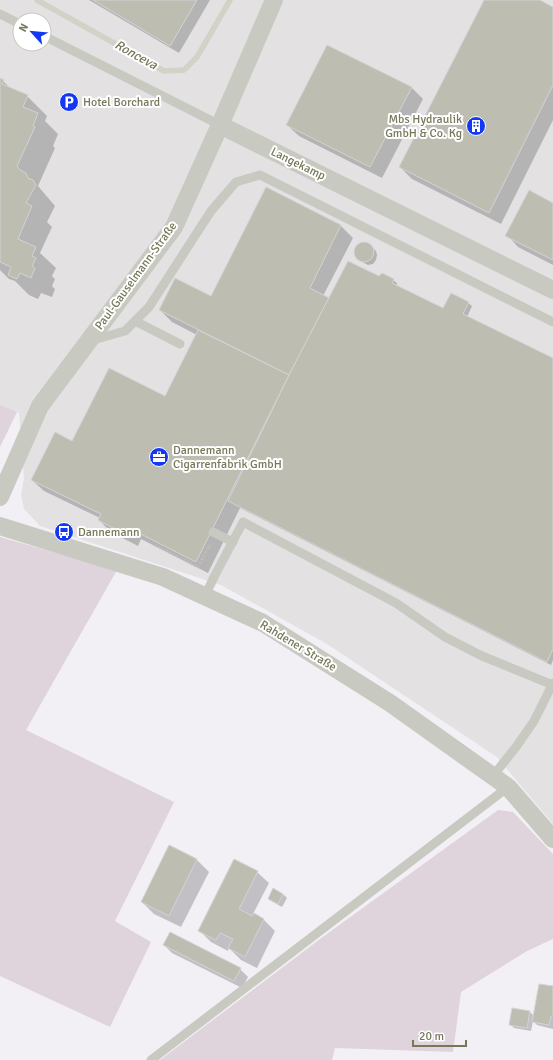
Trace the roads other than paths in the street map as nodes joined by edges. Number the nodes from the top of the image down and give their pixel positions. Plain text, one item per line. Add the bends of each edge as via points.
1 (274, 0) edge
2 (0, 14) edge
3 (12, 20) edge
4 (52, 40) edge
5 (220, 126) junction
6 (553, 290) edge
7 (135, 320) junction
8 (553, 322) edge
9 (88, 341) junction
10 (180, 344) dead end
11 (0, 497) edge
12 (0, 526) edge
13 (213, 532) dead end
14 (233, 542) junction
15 (205, 596) junction
16 (553, 684) edge
17 (493, 776) junction
18 (508, 787) junction
19 (553, 839) edge
20 (151, 1060) edge

1 - 5 street, Paul-Gauselmann-Straße
2 - 3 lane
4 - 5 lane, Langekamp
5 - 6 street, Langekamp
5 - 9 street, Paul-Gauselmann-Straße via 174,227
7 - 8 lane via 149,307 211,211 236,182 260,175
7 - 9 lane via 125,330
7 - 10 lane
9 - 11 street, Paul-Gauselmann-Straße via 40,406
12 - 15 street, Rahdener Straße via 163,576
13 - 14 lane
14 - 15 lane
14 - 16 lane via 243,522 396,603 445,637 482,656
15 - 17 street, Rahdener Straße via 263,623 390,703
16 - 17 lane via 534,720
17 - 18 street, Rahdener Straße
18 - 19 street, Rahdener Straße
18 - 20 lane

